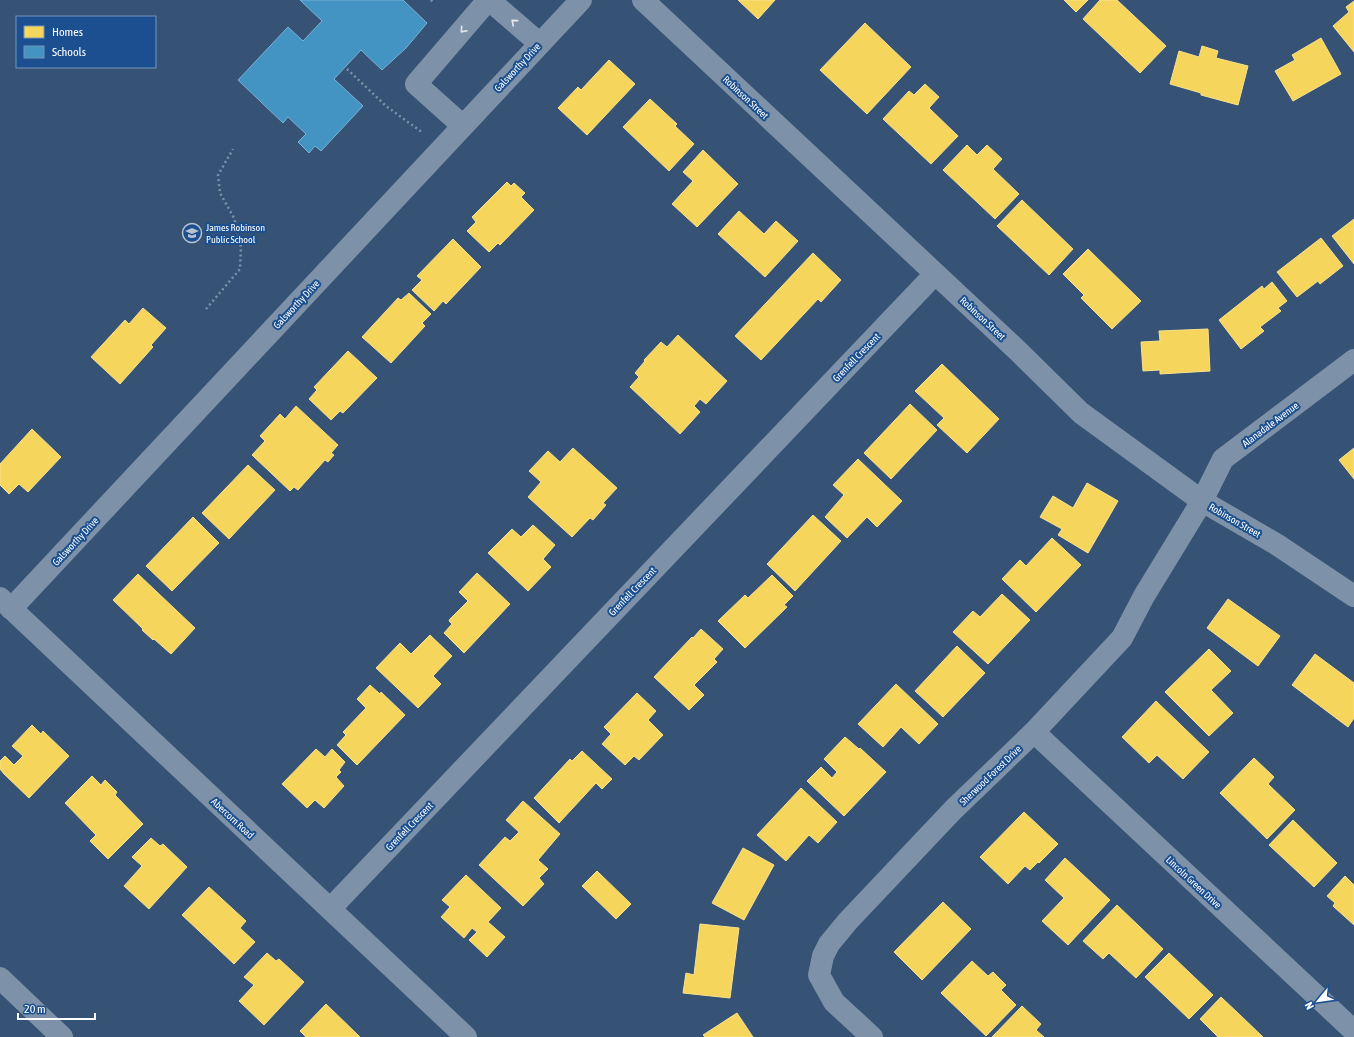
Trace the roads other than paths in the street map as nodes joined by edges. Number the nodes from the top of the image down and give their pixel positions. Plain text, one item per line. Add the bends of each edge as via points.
1 (489, 0) edge
2 (581, 0) edge
3 (643, 0) edge
4 (539, 43) junction
5 (463, 126) junction
6 (935, 274) junction
7 (1354, 360) edge
8 (1202, 501) junction
9 (1354, 596) edge
10 (6, 604) edge
11 (1034, 732) junction
12 (330, 909) junction
13 (0, 978) edge
14 (1354, 1031) edge
15 (62, 1037) edge
16 (466, 1037) edge
17 (872, 1037) edge

4 -> 1 street
1 -> 5 street via 416,84
2 - 4 street, Galsworthy Drive
3 - 6 street, Robinson Street
4 - 5 street, Galsworthy Drive
5 - 10 street, Galsworthy Drive
6 - 8 street, Robinson Street via 1081,413
6 - 12 street, Grenfell Crescent
7 - 8 street, Alanadale Avenue via 1223,459
8 - 9 street, Robinson Street via 1276,544
8 - 11 street, Sherwood Forest Drive via 1144,596 1122,638
10 - 12 street, Abercorn Road
11 - 14 street, Lincoln Green Drive
11 - 17 street, Sherwood Forest Drive via 953,810 829,944 823,956 819,975 834,1002
12 - 16 street, Abercorn Road
13 - 15 street

